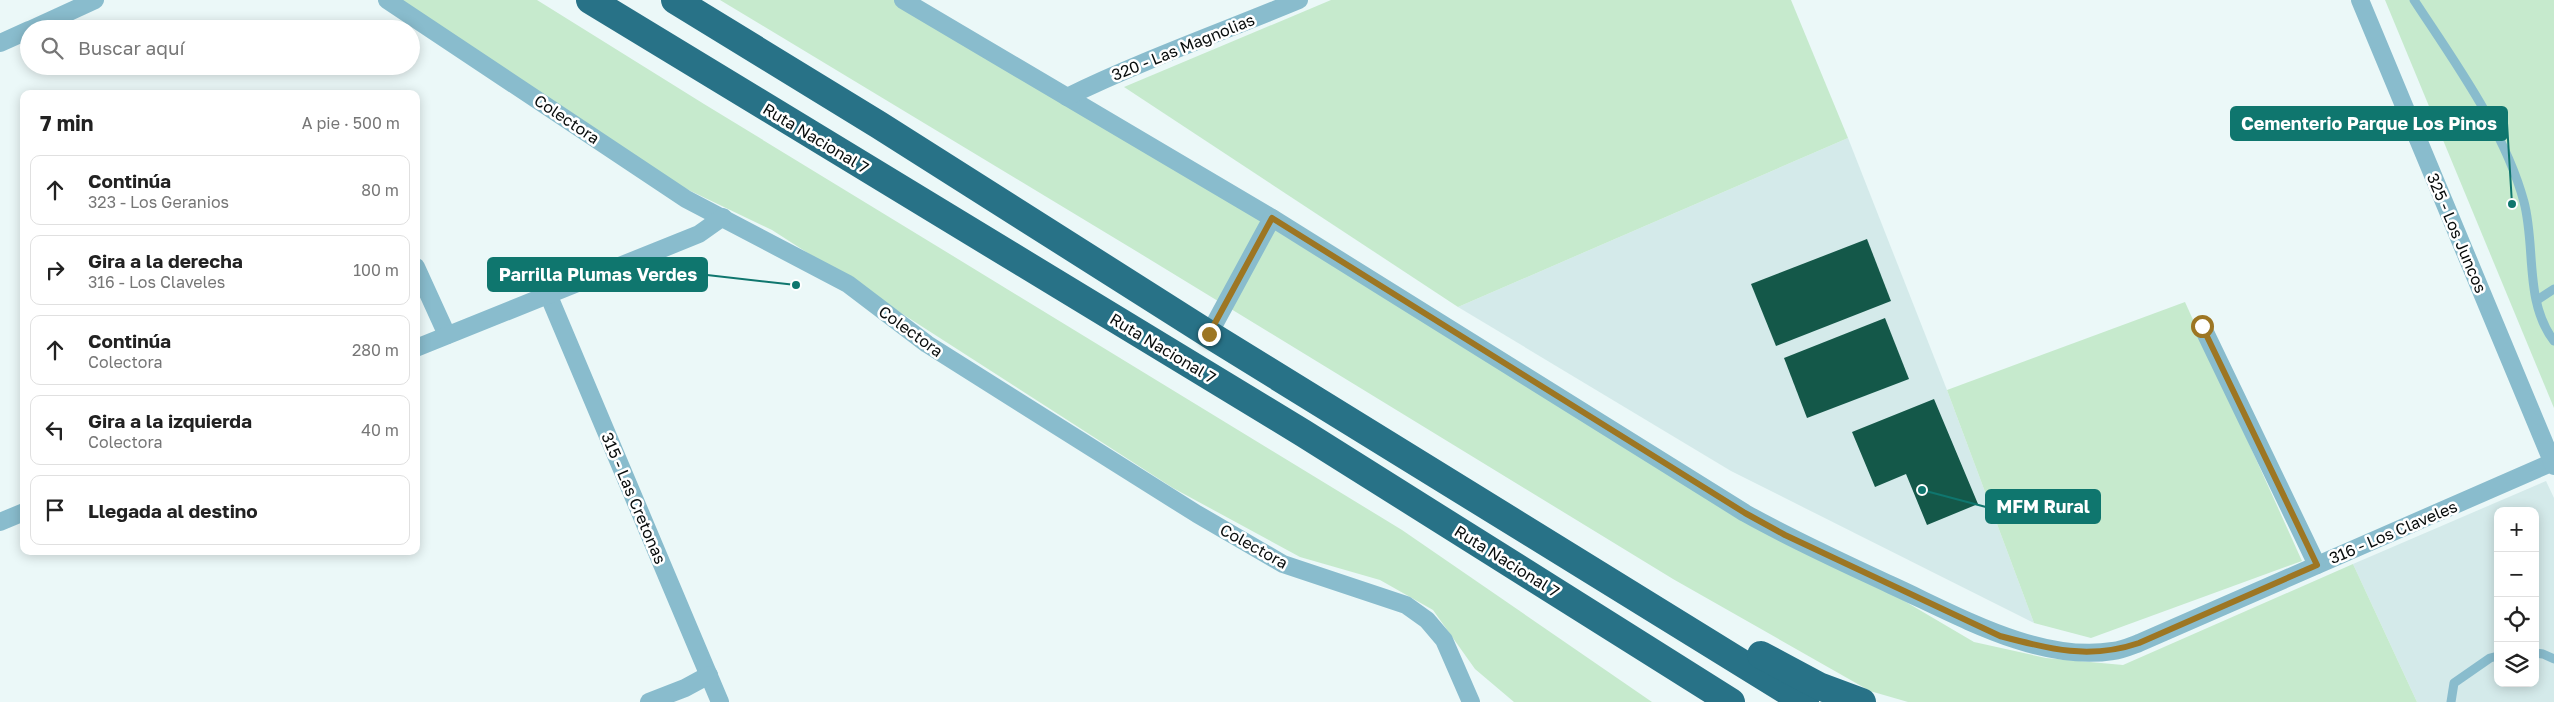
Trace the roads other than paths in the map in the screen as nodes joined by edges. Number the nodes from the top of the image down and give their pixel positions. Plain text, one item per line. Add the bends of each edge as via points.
1 (95, 0) edge
2 (387, 0) edge
3 (590, 0) edge
4 (674, 0) edge
5 (903, 0) edge
6 (1300, 0) edge
7 (2360, 0) edge
8 (2414, 0) edge
9 (50, 20) edge
10 (417, 20) edge
11 (420, 22) edge
12 (20, 34) edge
13 (0, 43) edge
14 (1067, 97) junction
15 (724, 217) junction
16 (1272, 218) junction
17 (420, 276) edge
18 (2554, 289) edge
19 (548, 294) junction
20 (2537, 300) junction
21 (2202, 326) dead end
22 (1209, 334) junction
23 (447, 335) junction
24 (2554, 341) edge
25 (420, 346) edge
26 (2553, 464) edge
27 (20, 514) edge
28 (0, 522) edge
29 (2317, 565) junction
30 (1660, 612) junction
31 (2539, 654) edge
32 (2494, 657) edge
33 (2554, 659) edge
34 (709, 675) junction
35 (1702, 684) junction
36 (649, 702) edge
37 (720, 702) edge
38 (1471, 702) edge
39 (1725, 702) edge
40 (1731, 702) edge
41 (1806, 702) edge
42 (1862, 702) edge
43 (2451, 702) edge

1 - 9 street
2 - 10 street, Colectora
3 - 35 highway, Ruta Nacional 7 via 1304,433
4 - 22 highway via 879,124
5 - 14 street
6 - 14 street, 320 - Las Magnolias via 1117,73
7 - 26 street, 325 - Los Juncos
8 - 20 lane via 2460,69 2509,162 2524,203
11 - 15 street, Colectora via 686,198
12 - 13 street
14 - 16 street
15 - 19 street via 699,234
15 - 38 street, Colectora via 848,284 927,344 1197,514 1283,564 1406,605 1427,620 1444,640
16 - 22 street
16 - 29 street, 316 - Los Claveles via 1785,535 2000,636 2090,653 2115,651
17 - 23 street
18 - 20 lane
19 - 23 street
19 - 34 street, 315 - Las Cretonas
20 - 24 lane via 2542,323
21 - 29 street
22 - 30 highway
23 - 25 street
26 - 29 street, 316 - Los Claveles
27 - 28 street
30 - 41 highway
30 - 42 highway via 1765,657 1819,686
31 - 33 lane
32 - 43 lane via 2454,682
34 - 36 street
34 - 37 street, 315 - Las Cretonas
35 - 39 highway
35 - 40 highway, Ruta Nacional 7

